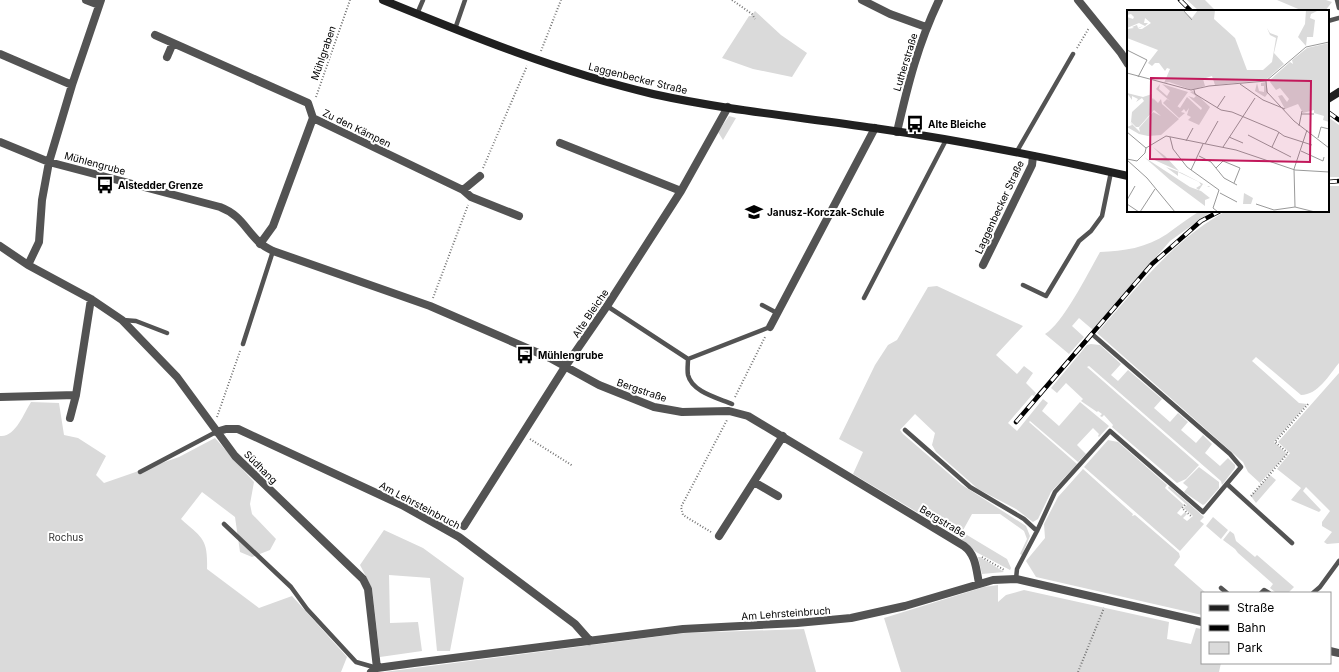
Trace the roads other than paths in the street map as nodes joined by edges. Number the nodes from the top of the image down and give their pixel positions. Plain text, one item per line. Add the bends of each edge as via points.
1 (86, 0) edge
2 (383, 0) edge
3 (423, 0) edge
4 (465, 0) edge
5 (862, 0) edge
6 (940, 0) edge
7 (1078, 0) edge
8 (1337, 0) edge
9 (100, 2) edge
10 (1339, 8) edge
11 (418, 14) junction
12 (1339, 18) edge
13 (1329, 21) edge
14 (926, 27) junction
15 (454, 29) junction
16 (155, 35) dead end
17 (173, 43) junction
18 (0, 54) edge
19 (1073, 54) road end
20 (167, 57) dead end
21 (1127, 63) edge
22 (72, 84) junction
23 (1339, 92) edge
24 (1329, 99) edge
25 (728, 107) junction
26 (312, 114) junction
27 (875, 128) junction
28 (897, 132) junction
29 (946, 140) junction
30 (0, 142) edge
31 (560, 143) dead end
32 (1016, 153) junction
33 (1033, 156) junction
34 (49, 162) junction
35 (1111, 172) junction
36 (480, 176) road end
37 (1127, 176) edge
38 (463, 190) junction
39 (681, 191) junction
40 (519, 216) dead end
41 (260, 244) junction
42 (0, 246) edge
43 (273, 251) junction
44 (28, 265) junction
45 (982, 265) dead end
46 (1024, 284) dead end
47 (864, 298) dead end
48 (91, 299) junction
49 (762, 305) dead end
50 (608, 306) junction
51 (778, 313) junction
52 (122, 320) junction
53 (770, 327) joint
54 (167, 333) dead end
55 (242, 344) road end
56 (688, 359) junction
57 (565, 367) junction
58 (76, 395) junction
59 (0, 397) edge
60 (1037, 397) dead end
61 (730, 408) junction
62 (70, 418) dead end
63 (215, 430) junction
64 (905, 430) dead end
65 (783, 436) junction
66 (140, 472) dead end
67 (754, 482) junction
68 (1227, 484) junction
69 (778, 496) dead end
70 (224, 524) dead end
71 (464, 526) dead end
72 (1037, 531) junction
73 (719, 536) road end
74 (1292, 543) dead end
75 (1339, 560) edge
76 (1016, 579) junction
77 (979, 583) junction
78 (1221, 588) dead end
79 (1226, 592) edge
80 (1314, 592) edge
81 (1201, 622) edge
82 (590, 641) junction
83 (374, 670) edge

1 - 9 street
2 - 11 street, Laggenbecker Straße
3 - 11 lane
4 - 15 lane
5 - 14 street via 890,14
6 - 14 street, Lutherstraße
7 - 21 street
8 - 10 lane
9 - 22 street
11 - 15 street, Laggenbecker Straße
12 - 13 lane
14 - 28 street, Lutherstraße via 911,72
15 - 25 street, Laggenbecker Straße via 620,86
16 - 17 street, Zu den Kämpen
17 - 20 street
17 - 26 street, Zu den Kämpen via 308,103
18 - 22 street
19 - 32 lane
22 - 34 street
23 - 24 street
25 - 27 street, Laggenbecker Straße
25 - 39 street, Alte Bleiche
26 - 38 street, Zu den Kämpen
26 - 41 street via 273,226
27 - 28 street, Laggenbecker Straße
27 - 51 street
28 - 29 street, Laggenbecker Straße
29 - 32 street, Laggenbecker Straße
29 - 47 lane
30 - 34 street
31 - 39 street
32 - 33 street, Laggenbecker Straße
33 - 35 street, Laggenbecker Straße
33 - 45 street, Laggenbecker Straße via 1032,165
34 - 41 street, Mühlengrube via 220,207 240,219
34 - 44 street via 42,200 40,242
35 - 37 street, Laggenbecker Straße
35 - 46 lane via 1102,216 1091,232 1078,241 1046,296
36 - 38 street
38 - 40 street, Zu den Kämpen via 471,197
39 - 50 street, Alte Bleiche
41 - 43 street, Mühlengrube
42 - 44 street, Südhang
43 - 55 lane
43 - 57 street, Mühlengrube via 430,306 544,355
44 - 48 street, Südhang
48 - 52 street, Südhang
48 - 58 street
49 - 51 lane
50 - 56 lane
50 - 57 street, Alte Bleiche
51 - 53 street
52 - 54 lane
52 - 63 street, Südhang via 177,377
53 - 56 lane
56 - 61 lane via 688,375 691,382
57 - 61 street, Bergstraße via 599,385 658,408 682,412
57 - 71 street, Alte Bleiche
58 - 59 street
58 - 62 street
60 - 68 lane via 1092,334 1230,454 1241,467
61 - 65 street, Bergstraße
63 - 66 lane
63 - 82 street, Am Lehrsteinbruch via 238,430 402,505 459,537 575,624
63 - 83 street, Südhang via 236,456 363,579 368,589
64 - 72 lane via 970,487 1024,519
65 - 67 street
65 - 77 street, Bergstraße via 971,551
67 - 69 street
67 - 73 street
68 - 72 lane via 1203,512 1110,431 1056,492
68 - 74 lane
70 - 83 lane via 291,586 307,609 356,662
72 - 76 lane via 1017,569
75 - 80 lane
76 - 77 street via 1003,578
76 - 81 street
77 - 82 street, Am Lehrsteinbruch via 905,606 851,618 683,629
78 - 79 lane
82 - 83 street, Am Lehrsteinbruch

